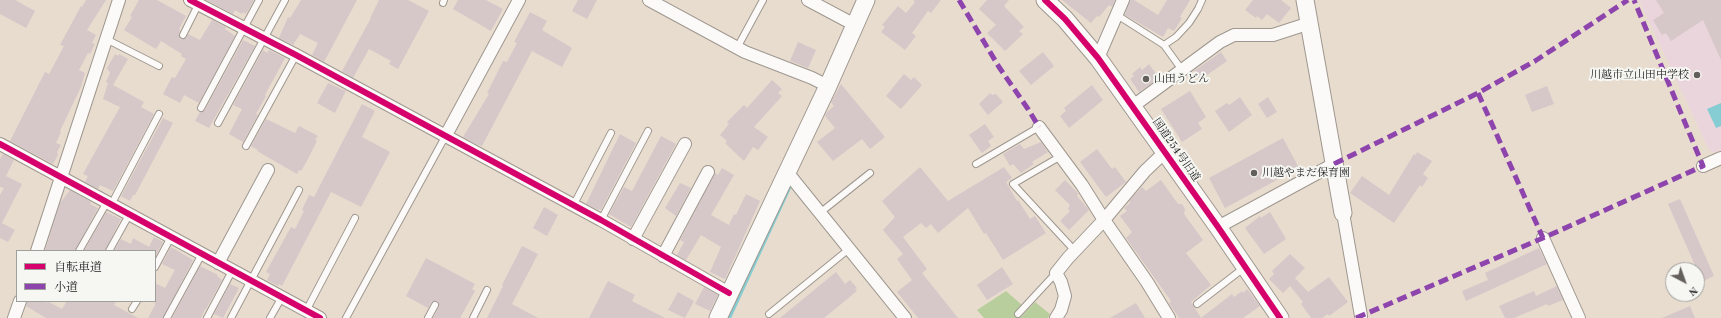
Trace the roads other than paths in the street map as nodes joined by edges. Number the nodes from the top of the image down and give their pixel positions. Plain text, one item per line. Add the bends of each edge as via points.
1 (119, 0) edge
2 (259, 0) edge
3 (285, 0) edge
4 (519, 0) edge
5 (649, 0) edge
6 (763, 0) edge
7 (808, 0) edge
8 (866, 0) edge
9 (1045, 0) edge
10 (1123, 0) edge
11 (1202, 0) edge
12 (1305, 0) edge
13 (196, 2) edge
14 (1117, 15) junction
15 (1310, 23) junction
16 (855, 25) junction
17 (244, 28) junction
18 (182, 35) dead end
19 (264, 39) junction
20 (106, 40) junction
21 (1164, 45) junction
22 (737, 48) junction
23 (296, 55) junction
24 (1098, 58) junction
25 (159, 66) dead end
26 (1182, 70) junction
27 (828, 86) junction
28 (1132, 106) junction
29 (201, 108) dead end
30 (159, 114) dead end
31 (218, 123) dead end
32 (1039, 127) joint
33 (648, 131) dead end
34 (611, 133) dead end
35 (445, 137) junction
36 (0, 144) edge
37 (685, 144) dead end
38 (246, 146) dead end
39 (1165, 152) junction
40 (1061, 156) junction
41 (1721, 158) edge
42 (976, 164) dead end
43 (1334, 164) junction
44 (1703, 166) dead end
45 (268, 170) dead end
46 (708, 172) dead end
47 (787, 172) junction
48 (870, 173) dead end
49 (61, 178) junction
50 (299, 190) dead end
51 (109, 203) junction
52 (573, 206) junction
53 (821, 212) junction
54 (1343, 213) joint
55 (129, 214) junction
56 (355, 218) dead end
57 (601, 220) junction
58 (1104, 220) junction
59 (1218, 226) junction
60 (171, 237) junction
61 (1543, 238) dead end
62 (633, 239) junction
63 (849, 249) junction
64 (37, 250) edge
65 (80, 250) edge
66 (110, 250) edge
67 (1075, 251) junction
68 (202, 254) junction
69 (663, 256) junction
70 (218, 262) junction
71 (156, 265) edge
72 (1245, 267) junction
73 (232, 271) junction
74 (1056, 274) junction
75 (251, 280) junction
76 (487, 290) dead end
77 (729, 293) junction
78 (282, 297) junction
79 (20, 302) edge
80 (136, 302) edge
81 (1197, 304) dead end
82 (435, 305) dead end
83 (132, 309) dead end
84 (306, 311) junction
85 (769, 314) dead end
86 (1018, 314) dead end
87 (1361, 316) dead end
88 (17, 317) edge
89 (167, 318) edge
90 (207, 318) edge
91 (231, 318) edge
92 (270, 318) edge
93 (320, 318) edge
94 (346, 318) edge
95 (428, 318) edge
96 (473, 318) edge
97 (718, 318) edge
98 (904, 318) edge
99 (1056, 318) edge
100 (1169, 318) edge
101 (1280, 318) edge
102 (1579, 318) edge

1 - 20 street
2 - 17 lane
3 - 19 lane
4 - 35 street
5 - 22 street
6 - 22 lane
7 - 16 street
8 - 16 street
9 - 24 street, 国道254号旧道
10 - 14 street
11 - 21 lane via 1189,22 1176,37
12 - 15 street
13 - 17 street
13 - 18 lane
14 - 21 lane
14 - 24 street
15 - 26 street via 1273,35 1234,35 1220,42
15 - 43 street
16 - 27 street
17 - 19 street
17 - 29 lane
19 - 23 street
19 - 31 lane
20 - 25 lane
20 - 49 street
21 - 26 lane
22 - 27 street
23 - 35 street
23 - 38 lane
24 - 28 street, 国道254号旧道
26 - 28 street
27 - 47 street
28 - 39 street, 国道254号旧道
30 - 51 lane
32 - 40 street
32 - 42 lane
33 - 57 lane
34 - 52 lane
35 - 52 street
35 - 94 lane
36 - 49 street
37 - 62 street
39 - 58 street via 1144,171
39 - 59 street, 国道254号旧道
40 - 58 street
40 - 67 lane via 1013,184
41 - 44 street
43 - 54 street
43 - 59 street
45 - 70 street
46 - 69 street
47 - 53 street
47 - 77 street
48 - 53 lane
49 - 51 street
49 - 64 street
50 - 75 lane
51 - 55 street
51 - 65 lane
52 - 57 street
53 - 63 street
54 - 87 street
55 - 60 street
55 - 66 lane
56 - 84 lane
57 - 62 street
58 - 67 street
58 - 100 street
59 - 72 street, 国道254号旧道
60 - 68 street
60 - 71 lane
61 - 102 street
62 - 69 street
63 - 85 lane
63 - 98 street
67 - 74 street
68 - 70 street
68 - 89 lane
69 - 77 street
70 - 73 street
72 - 81 lane
72 - 101 street, 国道254号旧道
73 - 75 street
73 - 90 lane
74 - 86 lane
74 - 99 street via 1065,296
75 - 78 street
75 - 91 lane
76 - 96 lane
77 - 97 street
78 - 84 street
78 - 92 lane
79 - 88 street
80 - 83 lane
82 - 95 lane
84 - 93 street

